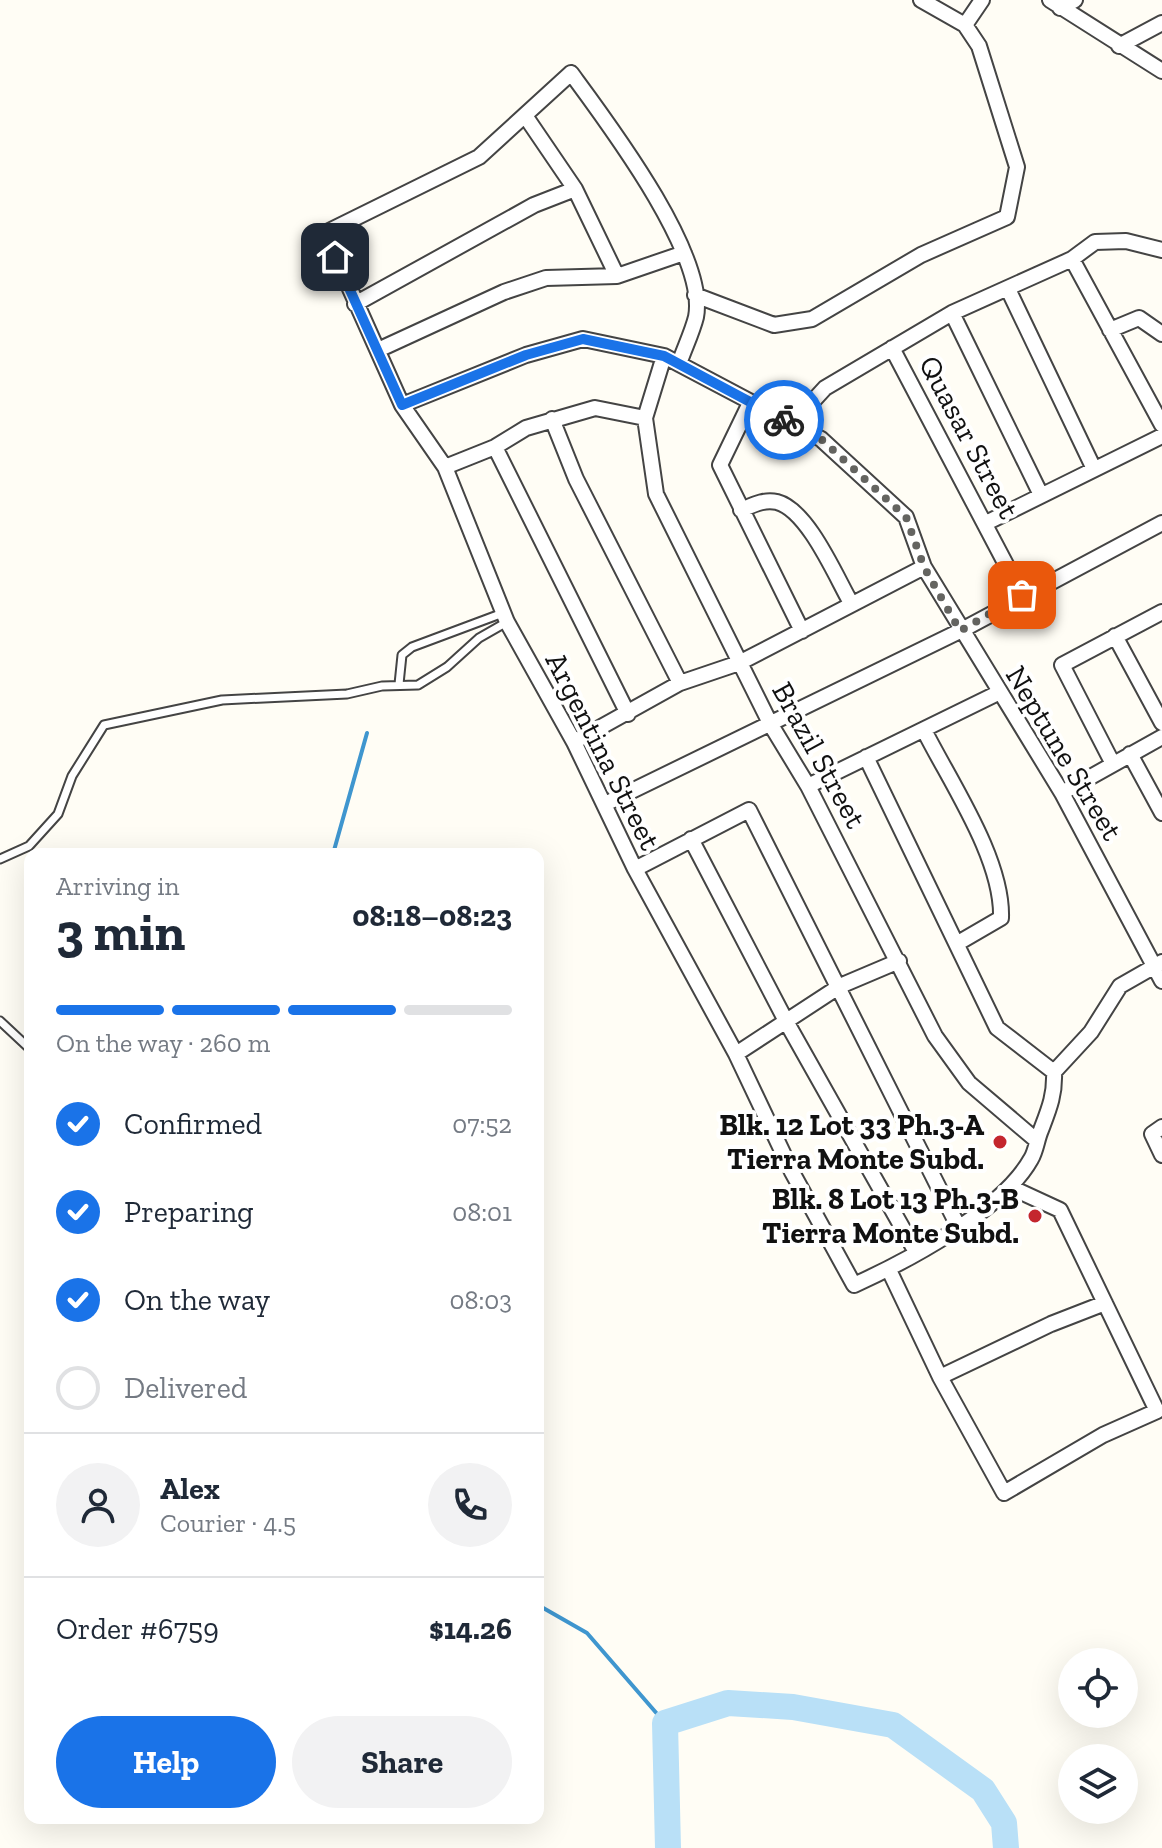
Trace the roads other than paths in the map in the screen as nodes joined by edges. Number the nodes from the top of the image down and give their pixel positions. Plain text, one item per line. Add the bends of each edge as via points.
1 (921, 0) edge
2 (982, 0) edge
3 (1075, 0) edge
4 (1055, 4) edge
5 (1162, 23) edge
6 (965, 25) junction
7 (1119, 46) junction
8 (1162, 71) edge
9 (526, 117) junction
10 (575, 189) junction
11 (1162, 250) edge
12 (684, 253) junction
13 (1072, 259) junction
14 (617, 276) junction
15 (1008, 289) junction
16 (695, 295) junction
17 (355, 304) junction
18 (952, 313) junction
19 (1110, 330) junction
20 (1162, 334) edge
21 (892, 348) junction
22 (378, 350) junction
23 (664, 356) junction
24 (679, 364) junction
25 (750, 403) junction
26 (402, 405) junction
27 (645, 418) junction
28 (552, 419) junction
29 (792, 424) junction
30 (1162, 425) edge
31 (1162, 436) edge
32 (495, 447) junction
33 (445, 467) junction
34 (1094, 469) junction
35 (1041, 495) junction
36 (741, 510) junction
37 (986, 523) junction
38 (1162, 523) edge
39 (924, 567) junction
40 (1022, 595) junction
41 (851, 603) junction
42 (1162, 612) edge
43 (505, 618) junction
44 (802, 631) junction
45 (960, 631) junction
46 (1115, 636) junction
47 (739, 663) junction
48 (680, 683) junction
49 (399, 684) junction
50 (1000, 692) junction
51 (628, 714) junction
52 (1162, 723) edge
53 (771, 725) junction
54 (924, 730) junction
55 (1162, 737) edge
56 (574, 742) junction
57 (1130, 754) junction
58 (866, 757) junction
59 (1113, 764) junction
60 (808, 786) junction
61 (1062, 793) junction
62 (605, 804) junction
63 (1162, 812) edge
64 (691, 839) junction
65 (24, 848) edge
66 (25, 848) edge
67 (0, 859) edge
68 (635, 869) junction
69 (958, 943) junction
70 (899, 961) junction
71 (1158, 964) edge
72 (1162, 981) edge
73 (840, 986) junction
74 (0, 1021) edge
75 (787, 1023) junction
76 (24, 1043) edge
77 (736, 1054) junction
78 (1054, 1072) junction
79 (1162, 1127) edge
80 (1036, 1140) junction
81 (1162, 1155) edge
82 (1010, 1187) junction
83 (958, 1226) junction
84 (916, 1252) junction
85 (889, 1270) junction
86 (1105, 1303) junction
87 (940, 1377) junction

1 - 6 street
2 - 6 street
3 - 4 street
4 - 7 street
5 - 7 street
6 - 16 street via 979,46 1017,167 1007,217 921,255 812,319 774,325
7 - 8 street
9 - 10 street
9 - 12 street via 571,73 626,147
9 - 17 street, Argentina Street via 479,157 325,233
10 - 14 street
10 - 17 street via 534,205
11 - 13 street via 1126,241 1095,242
12 - 14 street
12 - 16 street
13 - 15 street
13 - 19 street
14 - 22 street via 546,278
15 - 18 street
15 - 34 street
16 - 24 street via 696,316
17 - 22 street, Argentina Street
18 - 21 street
18 - 35 street
19 - 20 street via 1139,318
19 - 30 street
21 - 29 street via 825,388
21 - 37 street, Quasar Street
22 - 26 street, Argentina Street
23 - 24 street, Neptune Street
23 - 26 street, Neptune Street via 583,339 526,355
23 - 27 street, Brazil Street
24 - 25 street, Neptune Street
25 - 29 street, Neptune Street
25 - 36 street via 720,465
26 - 33 street, Argentina Street
27 - 28 street via 595,408
27 - 47 street, Brazil Street via 656,494
28 - 32 street
28 - 48 street via 576,479
29 - 39 street, Neptune Street via 821,439 906,517
31 - 34 street
32 - 33 street
32 - 51 street
33 - 43 street, Argentina Street
34 - 35 street
35 - 37 street
36 - 41 street via 760,501 779,502 803,520
36 - 44 street
37 - 40 street, Quasar Street
38 - 40 street
39 - 41 street
39 - 45 street, Neptune Street
40 - 45 street
41 - 44 street
42 - 46 street
43 - 49 lane via 447,667 418,685
43 - 49 lane via 412,647 402,655
43 - 56 street, Argentina Street
44 - 47 street
45 - 50 street, Neptune Street
45 - 53 street
46 - 52 street
46 - 59 street via 1062,665
47 - 48 street
47 - 53 street, Brazil Street
48 - 51 street
49 - 66 lane via 347,694 222,700 104,725 72,776 58,814
50 - 54 street
50 - 61 street, Neptune Street
51 - 56 street
53 - 60 street, Brazil Street
53 - 62 street
54 - 58 street
54 - 69 street via 1002,894 1001,918
55 - 57 street
56 - 62 street, Argentina Street
57 - 59 street
57 - 63 street
58 - 60 street
58 - 69 street
59 - 61 street
60 - 70 street, Brazil Street
61 - 71 street, Neptune Street
62 - 68 street, Argentina Street
64 - 68 street
64 - 73 street via 749,810
64 - 75 street
65 - 67 lane
68 - 77 street, Argentina Street
69 - 78 street via 997,1028
70 - 73 street
70 - 80 street, Brazil Street via 935,1036 969,1083
71 - 72 street, Neptune Street
71 - 78 street via 1120,986 1091,1032
73 - 75 street
73 - 83 street
74 - 76 lane
75 - 77 street
75 - 84 street
77 - 85 street, Argentina Street via 854,1285
78 - 80 street via 1055,1094
79 - 81 street via 1152,1134
80 - 82 street via 1032,1158
82 - 83 street
82 - 86 street via 1060,1210
83 - 84 street
84 - 85 street
85 - 87 street
86 - 87 street
86 - 87 street via 1157,1411 1103,1435 1004,1493

